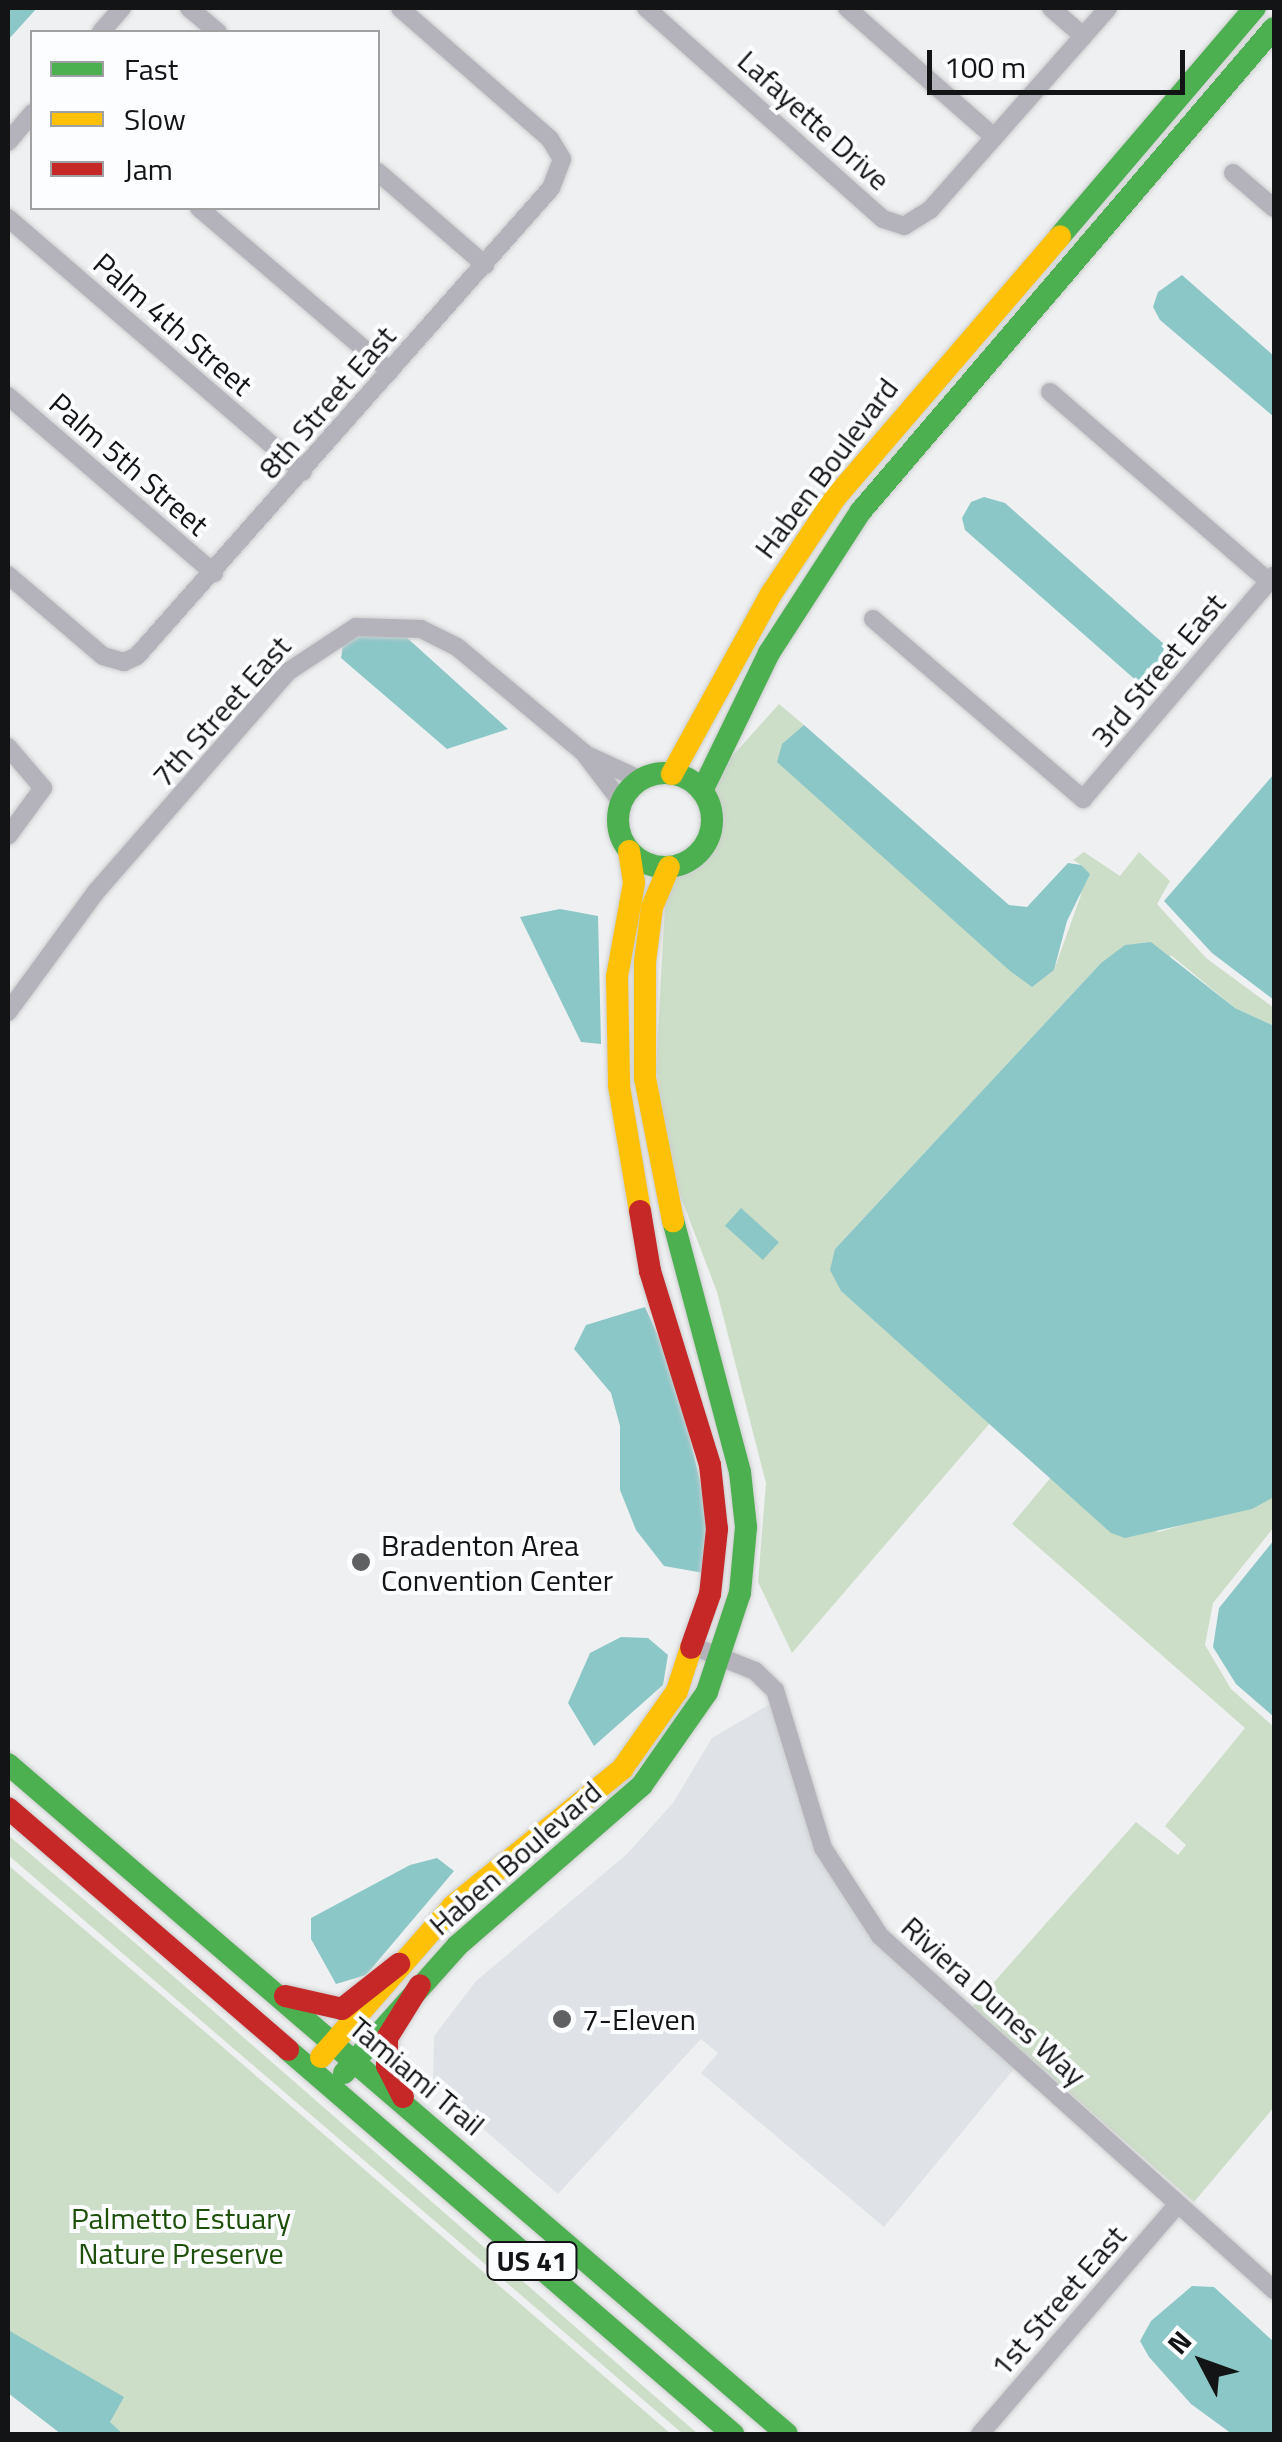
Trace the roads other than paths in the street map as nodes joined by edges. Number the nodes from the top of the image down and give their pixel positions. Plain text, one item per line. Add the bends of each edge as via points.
1 (122, 8) edge
2 (189, 8) edge
3 (400, 8) edge
4 (646, 8) edge
5 (847, 8) edge
6 (1051, 8) edge
7 (1108, 8) edge
8 (1255, 8) edge
9 (1274, 28) edge
10 (102, 30) edge
11 (216, 30) edge
12 (1083, 36) junction
13 (30, 115) edge
14 (994, 137) junction
15 (8, 142) edge
16 (1233, 173) dead end
17 (380, 174) edge
18 (1274, 208) edge
19 (201, 210) edge
20 (8, 218) edge
21 (1066, 222) junction
22 (1088, 241) junction
23 (485, 265) junction
24 (390, 371) junction
25 (1050, 392) dead end
26 (8, 396) edge
27 (303, 472) junction
28 (214, 573) junction
29 (8, 575) edge
30 (1272, 579) edge
31 (873, 619) dead end
32 (8, 747) edge
33 (584, 753) junction
34 (672, 774) junction
35 (641, 780) junction
36 (702, 791) junction
37 (622, 803) junction
38 (8, 836) edge
39 (629, 851) junction
40 (669, 867) junction
41 (8, 1012) edge
42 (650, 1271) junction
43 (683, 1274) junction
44 (695, 1647) junction
45 (720, 1660) junction
46 (8, 1764) edge
47 (8, 1808) edge
48 (400, 1964) junction
49 (420, 1985) junction
50 (267, 1988) junction
51 (332, 2044) junction
52 (354, 2062) junction
53 (310, 2070) junction
54 (332, 2088) junction
55 (410, 2109) junction
56 (1178, 2204) junction
57 (1274, 2290) edge
58 (733, 2434) edge
59 (787, 2434) edge
60 (980, 2434) edge

1 - 10 street
2 - 11 street
3 - 23 street, 8th Street East via 550,139 562,159
4 - 14 street, Lafayette Drive via 883,220 904,226 930,210
5 - 14 street
6 - 12 street
7 - 12 street
8 - 21 main road, Haben Boulevard
9 - 22 main road, Haben Boulevard
12 - 14 street
13 - 15 street
16 - 18 street
17 - 23 street
19 - 24 street
20 - 27 street, Palm 4th Street
21 - 22 street
21 - 34 main road, Haben Boulevard via 904,410 813,528
22 - 36 main road, Haben Boulevard via 862,510 769,653
23 - 24 street, 8th Street East
24 - 27 street, 8th Street East
25 - 30 street
26 - 28 street, Palm 5th Street
27 - 28 street, 8th Street East
28 - 29 street, 8th Street East via 152,643 124,662 103,656
30 - 31 street, 3rd Street East via 1083,800
32 - 38 street via 42,788
33 - 35 street, 7th Street East
33 - 37 street, 7th Street East
33 - 41 street, 7th Street East via 457,647 421,629 356,627 289,670 94,894
34 - 35 main road
34 - 36 main road
35 - 37 main road
36 - 40 main road via 711,832 695,856
37 - 39 main road via 619,828
39 - 40 main road
39 - 42 main road, Haben Boulevard via 634,883 616,977 616,1040 627,1152
40 - 43 main road, Haben Boulevard via 652,907 643,1045 656,1155
42 - 43 street
42 - 44 main road, Haben Boulevard via 702,1428 714,1487 714,1571
43 - 45 main road, Haben Boulevard via 733,1436 745,1508 740,1593
44 - 45 street
44 - 48 main road, Haben Boulevard via 678,1691 622,1769 486,1876
45 - 49 main road, Haben Boulevard via 690,1722 642,1785
45 - 56 street, Riviera Dunes Way via 755,1670 774,1690 823,1848 880,1936
46 - 50 main road, Tamiami Trail / US 41
47 - 53 main road, US 41
48 - 50 main road via 342,2008 303,2004
48 - 51 main road, Haben Boulevard
49 - 52 main road, Haben Boulevard
49 - 55 main road via 387,2038 385,2056
50 - 51 main road, Tamiami Trail / US 41
51 - 52 main road, Tamiami Trail / US 41
51 - 53 main road, Haben Boulevard
52 - 54 main road, Haben Boulevard
52 - 55 main road, Tamiami Trail / US 41
53 - 54 main road, US 41
54 - 58 main road, US 41
55 - 59 main road, Tamiami Trail / US 41
56 - 57 street, Riviera Dunes Way
56 - 60 street, 1st Street East

